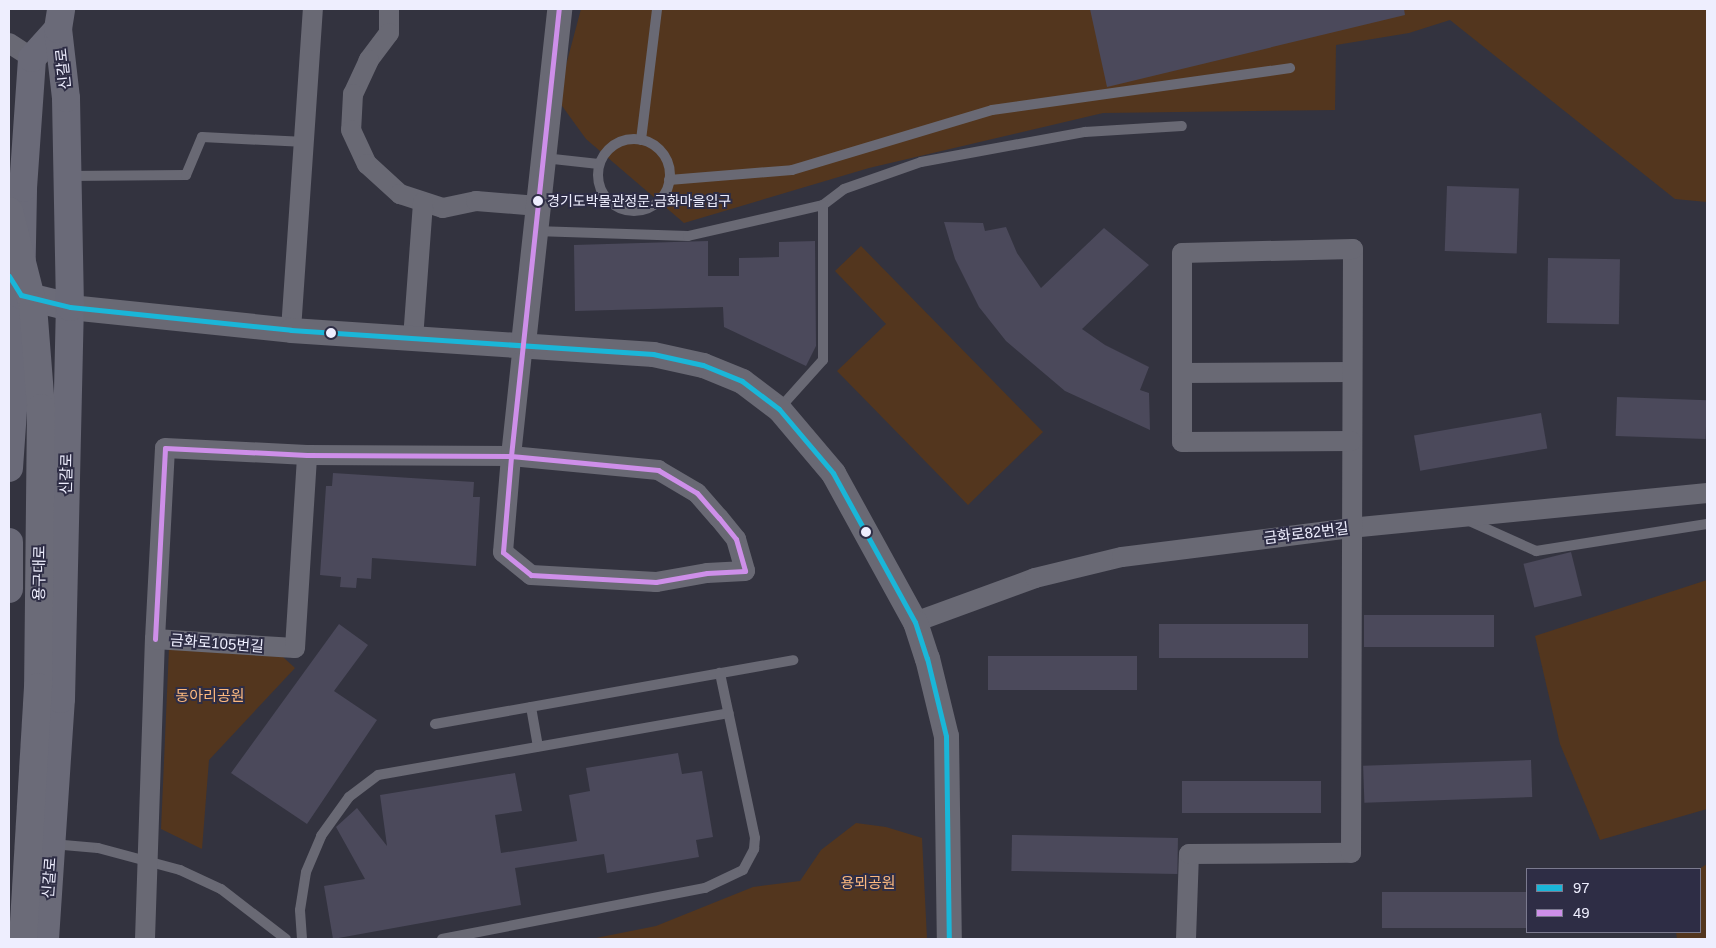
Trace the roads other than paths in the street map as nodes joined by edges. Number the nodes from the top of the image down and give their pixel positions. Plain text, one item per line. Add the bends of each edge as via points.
1 (313, 9) edge
2 (389, 9) edge
3 (559, 9) edge
4 (657, 9) edge
5 (60, 19) edge
6 (9, 44) edge
7 (32, 58) junction
8 (1290, 68) dead end
9 (9, 75) edge
10 (1182, 126) dead end
11 (641, 140) junction
12 (306, 142) junction
13 (544, 158) junction
14 (599, 164) junction
15 (67, 176) junction
16 (669, 180) junction
17 (423, 202) junction
18 (823, 205) junction
19 (538, 206) junction
20 (9, 210) edge
21 (536, 230) junction
22 (15, 285) edge
23 (70, 307) junction
24 (291, 330) junction
25 (412, 339) junction
26 (523, 343) junction
27 (1352, 372) junction
28 (1182, 373) junction
29 (9, 375) edge
30 (13, 401) junction
31 (780, 410) junction
32 (1351, 441) junction
33 (307, 454) junction
34 (511, 456) junction
35 (9, 468) edge
36 (1707, 493) edge
37 (1461, 517) junction
38 (1707, 524) edge
39 (1350, 528) junction
40 (9, 542) edge
41 (9, 589) edge
42 (915, 622) junction
43 (155, 639) junction
44 (793, 660) dead end
45 (720, 673) junction
46 (531, 707) junction
47 (729, 713) junction
48 (435, 724) dead end
49 (538, 746) junction
50 (51, 843) junction
51 (146, 861) junction
52 (23, 939) edge
53 (45, 939) edge
54 (145, 939) edge
55 (286, 939) edge
56 (302, 939) edge
57 (442, 939) edge
58 (949, 939) edge
59 (1186, 939) edge

1 - 12 street
2 - 17 street via 388,33 369,60 353,94 351,130 367,164 400,194
3 - 13 street
4 - 11 lane
5 - 7 main road
5 - 15 main road, 신갈로
6 - 7 street
7 - 9 main road
7 - 22 main road
8 - 16 lane via 992,110 792,170
10 - 18 lane via 1085,132 921,162 844,189
11 - 14 lane via 625,140 614,145
11 - 16 lane via 658,148 665,157
12 - 15 lane via 202,137 186,175
12 - 24 street
13 - 14 lane
13 - 19 street
14 - 16 lane via 600,188 610,202 626,210 649,207 666,191
15 - 23 main road, 신갈로
17 - 19 street via 443,208 476,201
17 - 25 street
18 - 21 lane via 688,236
18 - 31 lane via 823,360
19 - 21 street
20 - 52 main road, 용구대로, bridge via 33,306 41,408 38,687
21 - 26 street
22 - 23 main road
22 - 30 main road
23 - 24 street
23 - 50 main road, 신갈로 via 61,699
24 - 25 street
25 - 26 street
26 - 31 street via 653,354 703,365 742,381
26 - 34 street
27 - 28 street
27 - 28 street via 1353,249 1182,253
27 - 32 street
28 - 32 street via 1182,442
29 - 30 main road
30 - 35 main road
31 - 42 street via 834,473
32 - 39 street
33 - 34 street
33 - 43 street via 165,448
33 - 43 street, 금화로105번길 via 295,648
34 - 34 street via 503,552 531,575 656,582 707,573 745,571 736,539 719,518 697,493 658,470
36 - 37 street, 금화로82번길
37 - 38 lane via 1536,550
37 - 39 street, 금화로82번길
39 - 42 street, 금화로82번길 via 1122,557 1035,578
39 - 59 street via 1351,852 1189,854
40 - 41 main road, 용구대로
42 - 58 street via 946,736
43 - 51 street, 금화로105번길
44 - 45 lane
45 - 46 lane
45 - 47 lane
46 - 48 lane
46 - 49 lane
47 - 49 lane
47 - 57 lane via 756,838 743,870 705,888
49 - 56 lane via 378,774 349,797 322,836 306,872 300,910
50 - 51 lane via 98,848
50 - 53 main road, 신갈로
51 - 54 street, 금화로105번길
51 - 55 lane via 180,870 221,889

